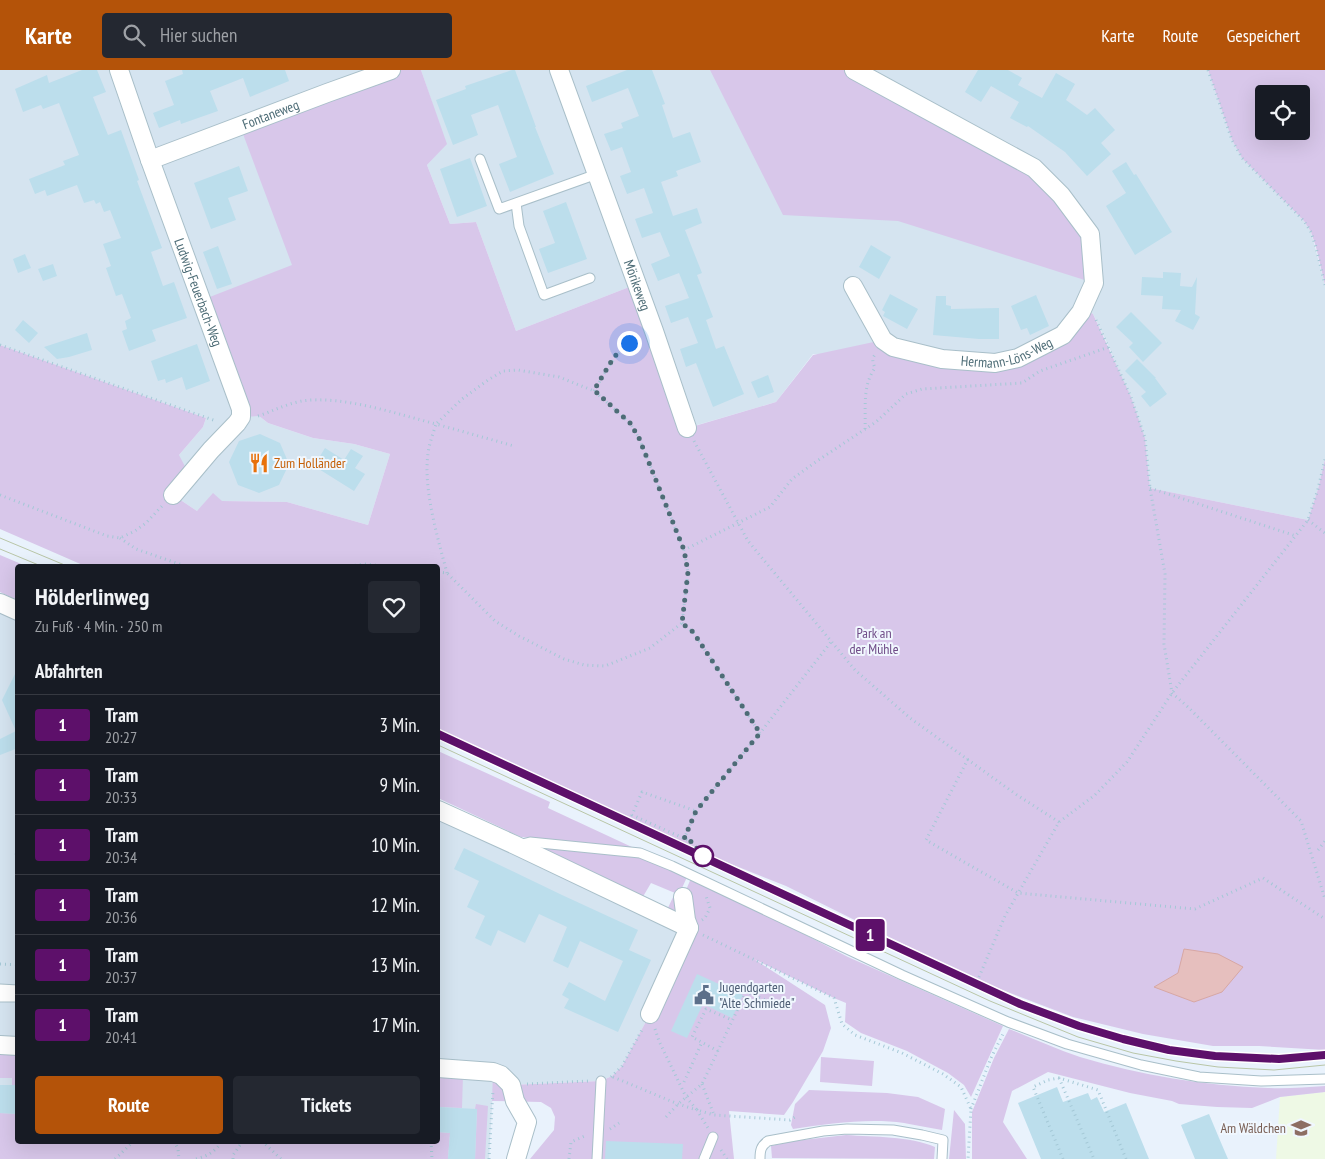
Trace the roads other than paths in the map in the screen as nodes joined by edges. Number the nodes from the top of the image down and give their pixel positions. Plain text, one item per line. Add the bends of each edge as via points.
1 (119, 70) edge
2 (391, 70) edge
3 (560, 70) edge
4 (854, 70) edge
5 (480, 159) dead end
6 (150, 160) junction
7 (597, 174) junction
8 (516, 203) junction
9 (590, 278) dead end
10 (853, 286) dead end
11 (687, 428) road end
12 (173, 495) road end
13 (0, 603) edge
14 (15, 610) edge
15 (440, 811) edge
16 (515, 845) junction
17 (683, 897) dead end
18 (689, 928) junction
19 (0, 989) edge
20 (15, 990) edge
21 (0, 996) edge
22 (15, 997) edge
23 (650, 1014) road end
24 (0, 1045) edge
25 (15, 1046) edge
26 (440, 1068) edge
27 (1325, 1079) edge
28 (601, 1080) road end
29 (713, 1137) road end
30 (516, 1159) edge
31 (597, 1159) edge
32 (704, 1159) edge
33 (760, 1159) edge
34 (942, 1159) edge

1 - 6 street, Ludwig-Feuerbach-Weg
2 - 6 street, Fontaneweg
3 - 7 street, Mörikeweg
4 - 10 street, Hermann-Löns-Weg via 1034,168 1090,234 1094,283 1081,312 1063,335 1018,358 995,363 942,359 893,347 883,340
5 - 8 lane via 499,209
6 - 12 street, Ludwig-Feuerbach-Weg via 241,409 237,422
7 - 8 lane
7 - 11 street, Mörikeweg
8 - 9 lane via 519,226 544,294
13 - 14 street
15 - 16 street
16 - 18 street
16 - 27 lane via 530,842 640,853 902,975 1067,1044 1141,1065 1200,1077 1261,1081
17 - 18 street
18 - 23 street
19 - 20 lane
21 - 22 lane
24 - 25 street
26 - 30 street via 494,1072 511,1085 515,1101 527,1122
28 - 31 lane
29 - 32 lane
33 - 34 lane via 762,1145 768,1141 847,1130 892,1130 944,1140

